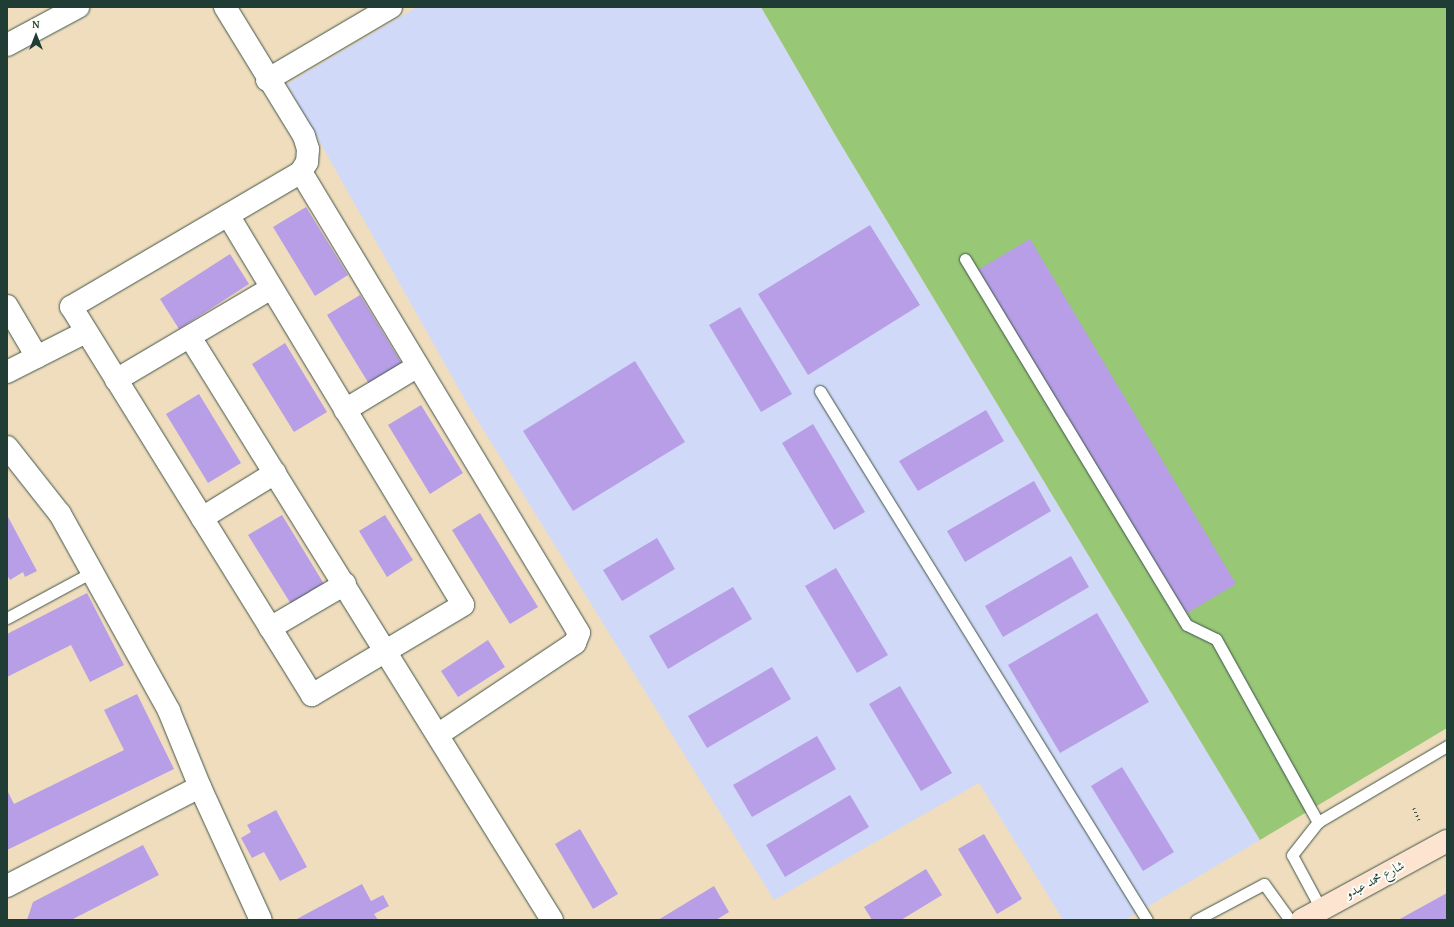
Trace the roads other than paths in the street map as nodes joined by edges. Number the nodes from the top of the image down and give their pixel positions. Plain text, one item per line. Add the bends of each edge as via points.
1 (78, 7) edge
2 (226, 7) edge
3 (391, 7) edge
4 (7, 45) edge
5 (267, 80) junction
6 (301, 172) junction
7 (228, 215) junction
8 (964, 258) dead end
9 (270, 289) junction
10 (7, 306) edge
11 (86, 332) junction
12 (190, 337) junction
13 (37, 357) junction
14 (418, 366) junction
15 (7, 372) edge
16 (116, 380) junction
17 (820, 390) dead end
18 (345, 410) junction
19 (7, 447) edge
20 (275, 473) junction
21 (202, 518) junction
22 (92, 572) junction
23 (345, 584) junction
24 (7, 618) edge
25 (270, 628) junction
26 (385, 651) junction
27 (438, 734) junction
28 (1447, 746) edge
29 (200, 787) junction
30 (1318, 822) junction
31 (1447, 841) edge
32 (7, 886) edge
33 (1312, 915) edge
34 (261, 920) edge
35 (552, 920) edge
36 (1147, 920) edge
37 (1196, 920) edge
38 (1290, 920) edge

1 - 4 street
2 - 5 street
3 - 5 street
5 - 6 street via 304,136 308,149 307,162
6 - 7 street
6 - 14 street
7 - 9 street
7 - 11 street via 71,307
8 - 30 lane via 1187,625 1216,639
9 - 12 street
9 - 18 street
10 - 13 street
11 - 13 street
11 - 16 street
12 - 16 street
12 - 20 street
13 - 15 street
14 - 18 street
14 - 27 street via 579,633 575,643
16 - 21 street
17 - 36 lane
18 - 26 street via 463,605
19 - 22 street via 60,514
20 - 21 street
20 - 23 street
21 - 25 street
22 - 24 lane
22 - 29 street via 169,711
23 - 25 street
23 - 26 street
25 - 26 street via 312,695
26 - 27 street
27 - 35 street
28 - 30 lane
29 - 32 street
29 - 34 street
30 - 33 lane via 1292,855
31 - 33 street, شارع محمد عبدو
37 - 38 lane via 1264,884

